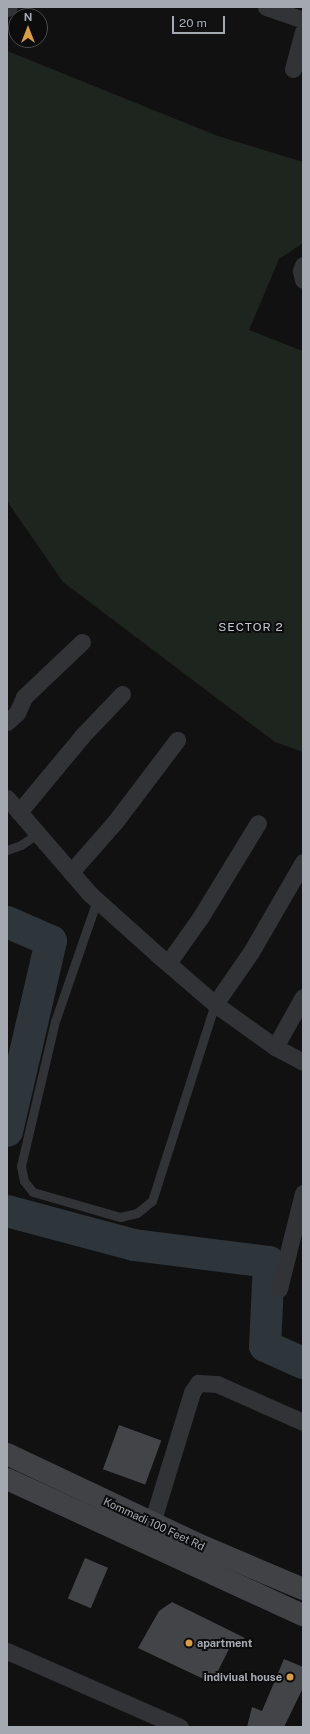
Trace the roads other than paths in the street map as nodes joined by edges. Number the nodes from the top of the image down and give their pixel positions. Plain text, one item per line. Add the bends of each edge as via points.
1 (266, 7) edge
2 (303, 20) edge
3 (303, 32) edge
4 (293, 69) dead end
5 (303, 265) edge
6 (303, 280) edge
7 (82, 642) dead end
8 (122, 694) dead end
9 (7, 722) edge
10 (177, 740) dead end
11 (7, 798) edge
12 (19, 812) junction
13 (258, 823) dead end
14 (37, 834) junction
15 (7, 850) edge
16 (303, 862) edge
17 (71, 872) junction
18 (97, 900) junction
19 (168, 963) junction
20 (303, 997) edge
21 (215, 1004) junction
22 (275, 1047) junction
23 (303, 1062) edge
24 (303, 1193) edge
25 (279, 1289) dead end
26 (303, 1422) edge
27 (7, 1454) edge
28 (7, 1479) edge
29 (152, 1523) junction
30 (303, 1589) edge
31 (303, 1615) edge
32 (8, 1655) edge
33 (180, 1727) edge

1 - 2 street
3 - 4 street
5 - 6 street
7 - 9 street via 24,697 17,713
8 - 12 street via 82,736
10 - 17 street via 115,822
11 - 12 street
12 - 14 street
13 - 19 street via 204,913
14 - 15 lane via 21,845
14 - 17 street
16 - 21 street via 251,952
17 - 18 street
18 - 19 street
18 - 21 lane via 55,1021 21,1166 24,1181 33,1192 120,1217 137,1213 152,1201
19 - 21 street
20 - 22 street
21 - 22 street
22 - 23 street
24 - 25 street
26 - 29 street via 217,1384 198,1383 192,1392
27 - 29 main road, Kommadi 100 Feet Rd
28 - 31 main road
29 - 30 main road, Kommadi 100 Feet Rd
32 - 33 street

